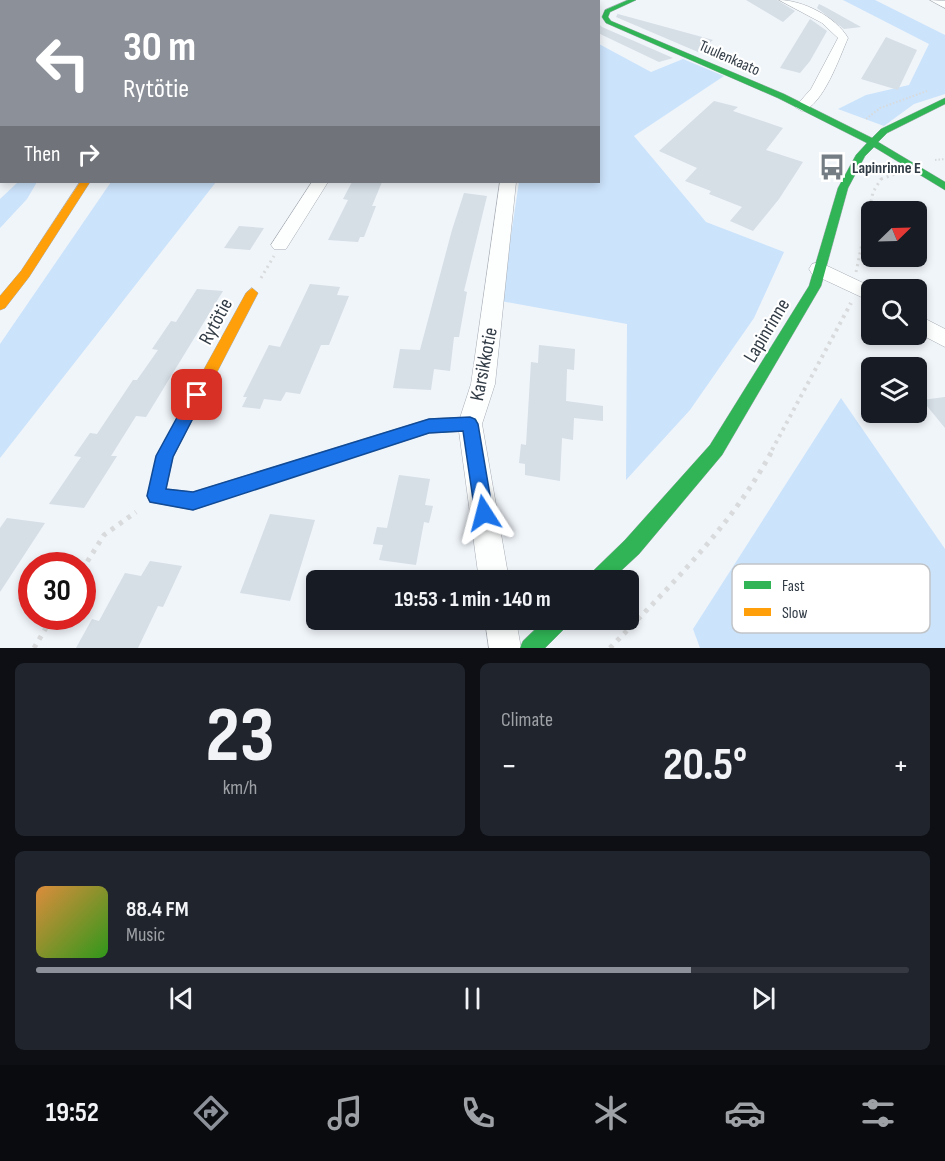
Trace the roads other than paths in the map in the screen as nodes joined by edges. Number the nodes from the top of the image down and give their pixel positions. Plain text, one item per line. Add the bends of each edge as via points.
1 (633, 0) edge
2 (784, 0) edge
3 (935, 0) edge
4 (945, 4) edge
5 (945, 101) edge
6 (802, 107) junction
7 (872, 143) junction
8 (84, 183) edge
9 (319, 183) edge
10 (508, 183) edge
11 (945, 187) edge
12 (280, 245) road end
13 (819, 269) junction
14 (861, 289) edge
15 (252, 293) road end
16 (0, 305) edge
17 (927, 328) edge
18 (945, 339) edge
19 (470, 424) junction
20 (492, 570) edge
21 (608, 570) edge
22 (502, 630) edge
23 (549, 630) edge
24 (505, 648) edge
25 (530, 648) edge

1 - 6 street, Tuulenkaato via 607,11 608,22
2 - 6 street via 828,23 843,38 817,91
3 - 4 street
5 - 7 street, Lapinrinne via 884,131
6 - 7 street, Tuulenkaato
7 - 11 street, Tuulenkaato
7 - 13 street, Lapinrinne via 843,188
8 - 16 street
9 - 12 street
10 - 19 street, Karsikkotie via 483,384
13 - 14 street
13 - 21 street, Lapinrinne via 815,286 716,450
15 - 19 street, Rytötie via 165,456 156,496 193,501 429,426
17 - 18 street
19 - 20 street, Karsikkotie
22 - 24 street
23 - 25 street

